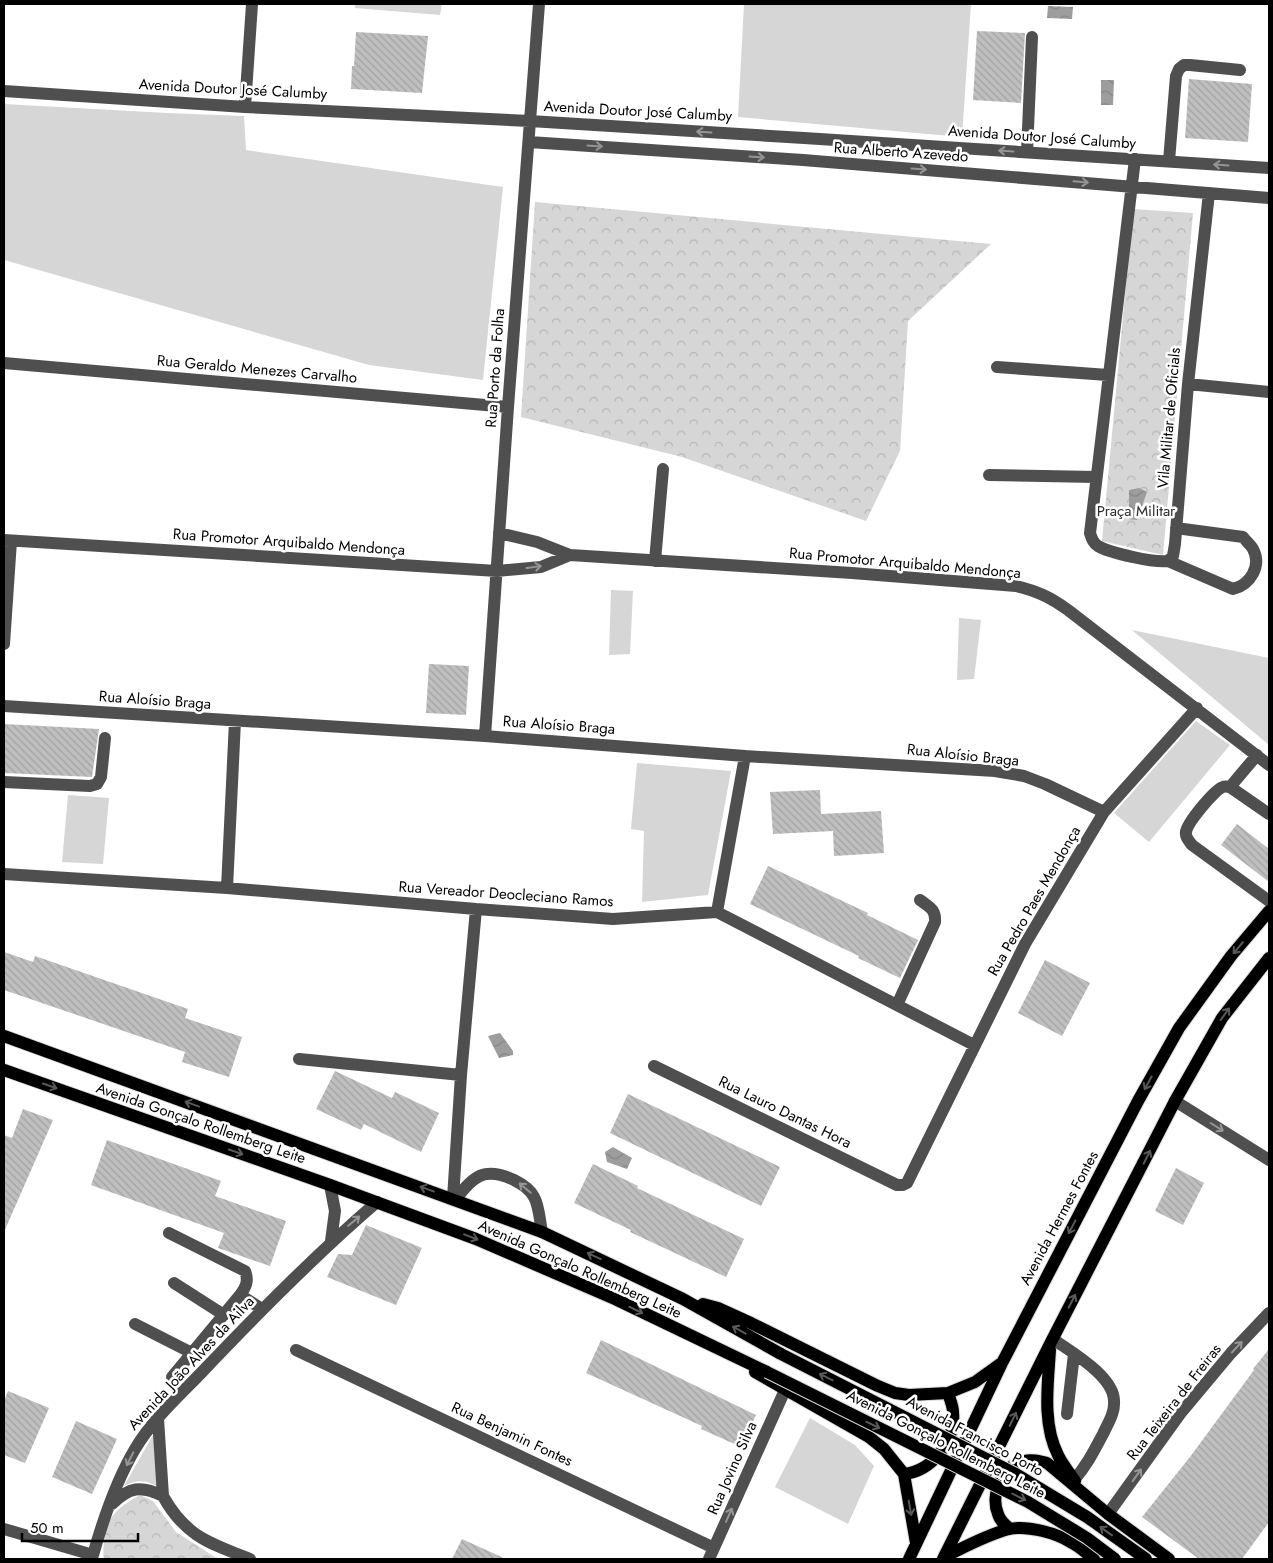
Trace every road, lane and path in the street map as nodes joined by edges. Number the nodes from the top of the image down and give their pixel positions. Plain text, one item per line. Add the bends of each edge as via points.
1 (252, 4) edge
2 (538, 4) edge
3 (1032, 37) dead end
4 (1240, 70) dead end
5 (4, 91) edge
6 (245, 107) junction
7 (530, 121) junction
8 (573, 124) junction
9 (804, 138) junction
10 (529, 142) junction
11 (571, 144) junction
12 (1027, 152) junction
13 (1135, 159) junction
14 (803, 160) junction
15 (1169, 161) junction
16 (1269, 168) edge
17 (1132, 186) junction
18 (1209, 193) junction
19 (1269, 198) edge
20 (4, 362) edge
21 (997, 367) dead end
22 (1108, 375) junction
23 (1188, 384) junction
24 (1269, 392) edge
25 (508, 407) junction
26 (663, 469) dead end
27 (989, 475) dead end
28 (1096, 477) junction
29 (1176, 528) junction
30 (499, 533) junction
31 (7, 540) edge
32 (570, 555) junction
33 (655, 561) junction
34 (1168, 561) junction
35 (497, 571) junction
36 (4, 644) edge
37 (4, 706) edge
38 (1197, 708) junction
39 (234, 721) junction
40 (485, 736) junction
41 (105, 738) dead end
42 (745, 756) junction
43 (1257, 756) junction
44 (1269, 765) edge
45 (4, 782) edge
46 (1230, 787) junction
47 (1104, 812) junction
48 (1269, 814) edge
49 (4, 874) edge
50 (227, 888) junction
51 (920, 900) dead end
52 (1269, 901) edge
53 (476, 910) junction
54 (1269, 911) edge
55 (717, 912) junction
56 (1269, 958) edge
57 (897, 1005) junction
58 (4, 1036) edge
59 (974, 1045) junction
60 (299, 1059) dead end
61 (654, 1066) dead end
62 (4, 1070) edge
63 (461, 1075) junction
64 (1175, 1101) junction
65 (1269, 1160) edge
66 (330, 1185) junction
67 (903, 1185) joint
68 (454, 1199) junction
69 (377, 1202) junction
70 (169, 1232) dead end
71 (542, 1232) junction
72 (331, 1240) junction
73 (174, 1283) dead end
74 (240, 1295) junction
75 (683, 1299) junction
76 (262, 1309) junction
77 (1269, 1313) edge
78 (224, 1315) junction
79 (135, 1324) dead end
80 (704, 1342) junction
81 (1052, 1342) junction
82 (296, 1350) dead end
83 (192, 1353) junction
84 (781, 1354) joint
85 (1074, 1354) junction
86 (1002, 1363) junction
87 (172, 1377) dead end
88 (785, 1390) junction
89 (948, 1393) junction
90 (1067, 1414) dead end
91 (158, 1419) junction
92 (904, 1474) junction
93 (1074, 1480) junction
94 (1082, 1491) junction
95 (163, 1496) junction
96 (109, 1507) junction
97 (1108, 1514) junction
98 (4, 1529) edge
99 (1010, 1529) junction
100 (916, 1543) junction
101 (712, 1554) edge
102 (94, 1557) edge
103 (944, 1558) edge
104 (250, 1559) edge
105 (909, 1559) edge
106 (1094, 1559) edge
107 (1115, 1559) edge
108 (1146, 1559) edge
109 (1169, 1559) edge

1 - 6 street
2 - 7 street, Rua Porto da Folha
3 - 12 street
4 - 15 street via 1190,65 1179,69
5 - 6 street, Avenida Doutor José Calumby
6 - 7 street, Avenida Doutor José Calumby
7 - 8 street, Avenida Doutor José Calumby
7 - 10 street, Rua Porto da Folha
9 -> 8 street, Avenida Doutor José Calumby
8 - 11 street
12 -> 9 street, Avenida Doutor José Calumby
9 - 14 street
10 - 11 street, Rua Alberto Azevedo
10 - 25 street, Rua Porto da Folha
11 -> 14 street, Rua Alberto Azevedo
12 - 13 street, Avenida Doutor José Calumby
13 - 15 street, Avenida Doutor José Calumby
13 - 17 street
14 -> 17 street, Rua Alberto Azevedo
16 -> 15 street, Avenida Doutor José Calumby
17 - 18 street, Rua Alberto Azevedo
17 - 22 street
18 - 19 street, Rua Alberto Azevedo
18 - 23 street, Vila Militar de Oficials
20 - 25 street, Rua Geraldo Menezes Carvalho
21 - 22 street
22 - 28 street
23 - 24 street
23 - 29 street, Vila Militar de Oficials
25 - 30 street, Rua Porto da Folha
26 - 33 street
27 - 28 street
28 - 34 street via 1092,541 1104,549 1158,562
29 - 34 street, Vila Militar de Oficials via 1172,556
29 - 34 street via 1243,537 1254,550 1256,565 1250,580 1233,589
30 - 32 street, Rua Promotor Arquibaldo Mendonça via 537,542
30 - 35 street, Rua Porto da Folha
31 - 35 street, Rua Promotor Arquibaldo Mendonça
31 - 36 street
32 - 33 street, Rua Promotor Arquibaldo Mendonça
35 -> 32 street, Rua Promotor Arquibaldo Mendonça via 541,567
33 - 38 street, Rua Promotor Arquibaldo Mendonça via 852,573 1016,586 1035,591 1051,598
35 - 40 street, Rua Porto da Folha
37 - 39 street, Rua Aloísio Braga
38 - 43 street, Rua Promotor Arquibaldo Mendonça
38 - 47 street, Rua Pedro Paes Mendonça
39 - 40 street, Rua Aloísio Braga
39 - 50 street
40 - 42 street, Rua Aloísio Braga
41 - 45 street via 98,784
42 - 47 street, Rua Aloísio Braga via 1024,776
42 - 55 street
43 - 44 street, Rua Promotor Arquibaldo Mendonça
43 - 46 street
46 - 48 street
46 - 52 street via 1217,790 1189,823 1187,838 1192,845
47 - 59 street, Rua Pedro Paes Mendonça via 1025,944
49 - 50 street, Rua Vereador Deocleciano Ramos
50 - 53 street, Rua Vereador Deocleciano Ramos
51 - 57 street via 933,910 935,922
53 - 55 street, Rua Vereador Deocleciano Ramos via 613,919
53 - 63 street
54 -> 86 main road, Avenida Hermes Fontes via 1231,956 1179,1028
55 - 57 street
64 -> 56 main road via 1222,1018
57 - 59 street
68 -> 58 main road, Avenida Gonçalo Rollemberg Leite
59 - 67 street, Rua Pedro Paes Mendonça via 907,1183
60 - 63 street
61 - 67 street, Rua Lauro Dantas Hora
62 -> 66 main road, Avenida Gonçalo Rollemberg Leite
63 - 68 street
64 -> 65 street
81 -> 64 main road
66 - 69 main road, Avenida Gonçalo Rollemberg Leite
66 - 72 street via 335,1211
68 - 71 main road, Avenida Gonçalo Rollemberg Leite
71 -> 68 street via 535,1198 524,1186 503,1175 484,1174 468,1183
72 -> 69 street, Avenida João Alves da Ailva
69 -> 80 main road, Avenida Gonçalo Rollemberg Leite via 476,1239 615,1299
70 - 74 street via 245,1271 248,1278
75 -> 71 main road, Avenida Gonçalo Rollemberg Leite
72 - 76 street, Avenida João Alves da Ailva
73 - 78 street
74 - 76 street
74 - 78 street
84 -> 75 main road, Avenida Gonçalo Rollemberg Leite
75 - 89 main road via 718,1308 895,1393
76 - 91 street, Avenida João Alves da Ailva
97 -> 77 street, Rua Teixeira de Freiras via 1180,1414
78 - 83 street
79 - 83 street
80 - 88 main road
80 -> 107 main road, Avenida Gonçalo Rollemberg Leite, bridge via 1028,1502
81 - 85 street
81 - 93 main road via 1049,1428 1057,1454
103 -> 81 main road
82 - 101 street, Rua Benjamin Fontes
83 - 87 street
108 -> 84 main road, Avenida Francisco Porto, bridge via 1074,1508 1014,1473
85 - 90 street
85 - 93 street via 1106,1380 1114,1400 1110,1422 1092,1456
86 - 89 main road via 975,1382
86 - 100 main road, Avenida Hermes Fontes
88 - 92 main road via 869,1437 884,1449
101 -> 88 street, Rua Jovino Silva
89 - 92 main road via 953,1418 945,1445 925,1468
91 - 95 street
91 -> 96 street, Avenida João Alves da Ailva via 136,1448
92 -> 100 main road
93 - 94 main road
94 - 97 main road
94 - 99 main road via 1047,1463 1023,1461 1010,1467 996,1493 998,1514
95 - 96 street via 133,1489
95 - 104 street via 181,1524 196,1536
96 - 102 street, Avenida João Alves da Ailva
97 - 109 main road
98 - 102 street
99 - 103 main road via 978,1540
99 - 106 main road via 1054,1534
100 - 105 main road, Avenida Hermes Fontes

